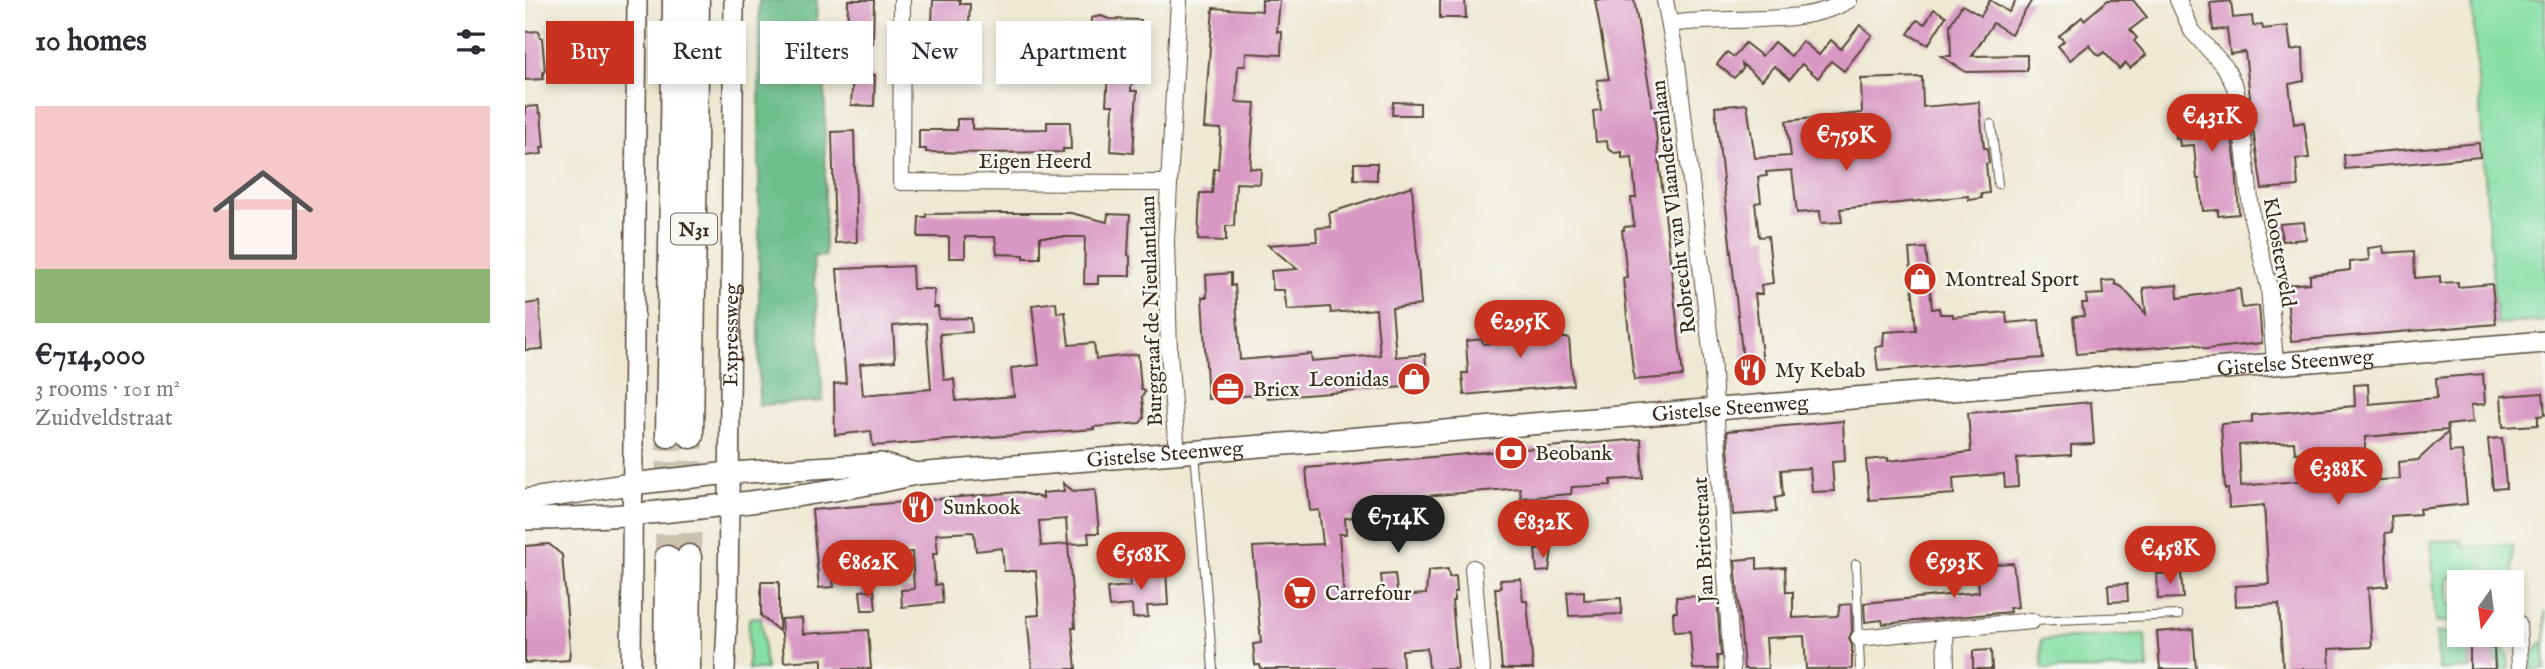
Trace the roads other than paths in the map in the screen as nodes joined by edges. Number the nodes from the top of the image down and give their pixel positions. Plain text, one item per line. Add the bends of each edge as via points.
1 (637, 0) edge
2 (675, 0) edge
3 (697, 0) edge
4 (734, 0) edge
5 (902, 0) edge
6 (1179, 0) edge
7 (1665, 0) edge
8 (1849, 0) edge
9 (2178, 0) edge
10 (1670, 24) junction
11 (1991, 124) dead end
12 (1168, 183) junction
13 (1998, 184) dead end
14 (2545, 341) edge
15 (2275, 363) junction
16 (1716, 409) junction
17 (1186, 452) junction
18 (915, 474) junction
19 (631, 484) junction
20 (729, 490) junction
21 (525, 500) edge
22 (631, 515) junction
23 (525, 519) edge
24 (1856, 564) dead end
25 (1473, 568) dead end
26 (2178, 615) dead end
27 (2032, 621) joint
28 (1945, 629) junction
29 (1859, 638) junction
30 (2519, 648) edge
31 (631, 669) edge
32 (666, 669) edge
33 (688, 669) edge
34 (725, 669) edge
35 (1213, 669) edge
36 (1482, 669) edge
37 (1731, 669) edge
38 (1860, 669) edge
39 (1946, 669) edge
40 (2520, 669) edge

1 - 19 street
2 - 3 highway, Expressweg / N31 via 680,436
4 - 20 street, Expressweg
5 - 12 street, Eigen Heerd via 901,182
6 - 12 street, Burggraaf de Nieulantlaan
7 - 10 street, Robrecht van Vlaanderenlaan
8 - 10 street via 1807,16
9 - 15 street, Kloosterveld via 2192,31 2225,67 2235,87 2252,218 2269,288
10 - 16 street, Robrecht van Vlaanderenlaan
11 - 13 lane
12 - 17 street, Burggraaf de Nieulantlaan via 1167,296
14 - 15 main road, Gistelse Steenweg
15 - 16 main road, Gistelse Steenweg
16 - 17 main road, Gistelse Steenweg
16 - 37 street, Jan Britostraat
17 - 18 main road, Gistelse Steenweg
17 - 35 lane
18 - 20 main road, Gistelse Steenweg via 835,491
18 - 20 main road, Gistelse Steenweg via 881,464
19 - 20 main road, Gistelse Steenweg
19 - 21 main road, Gistelse Steenweg
19 - 22 street
20 - 22 main road, Gistelse Steenweg
20 - 34 street, Expressweg
22 - 23 main road, Gistelse Steenweg
22 - 31 street
24 - 29 lane
25 - 36 street
26 - 27 lane
27 - 28 street
28 - 29 street
28 - 39 street
29 - 38 lane
30 - 40 street
32 - 33 highway via 678,558

